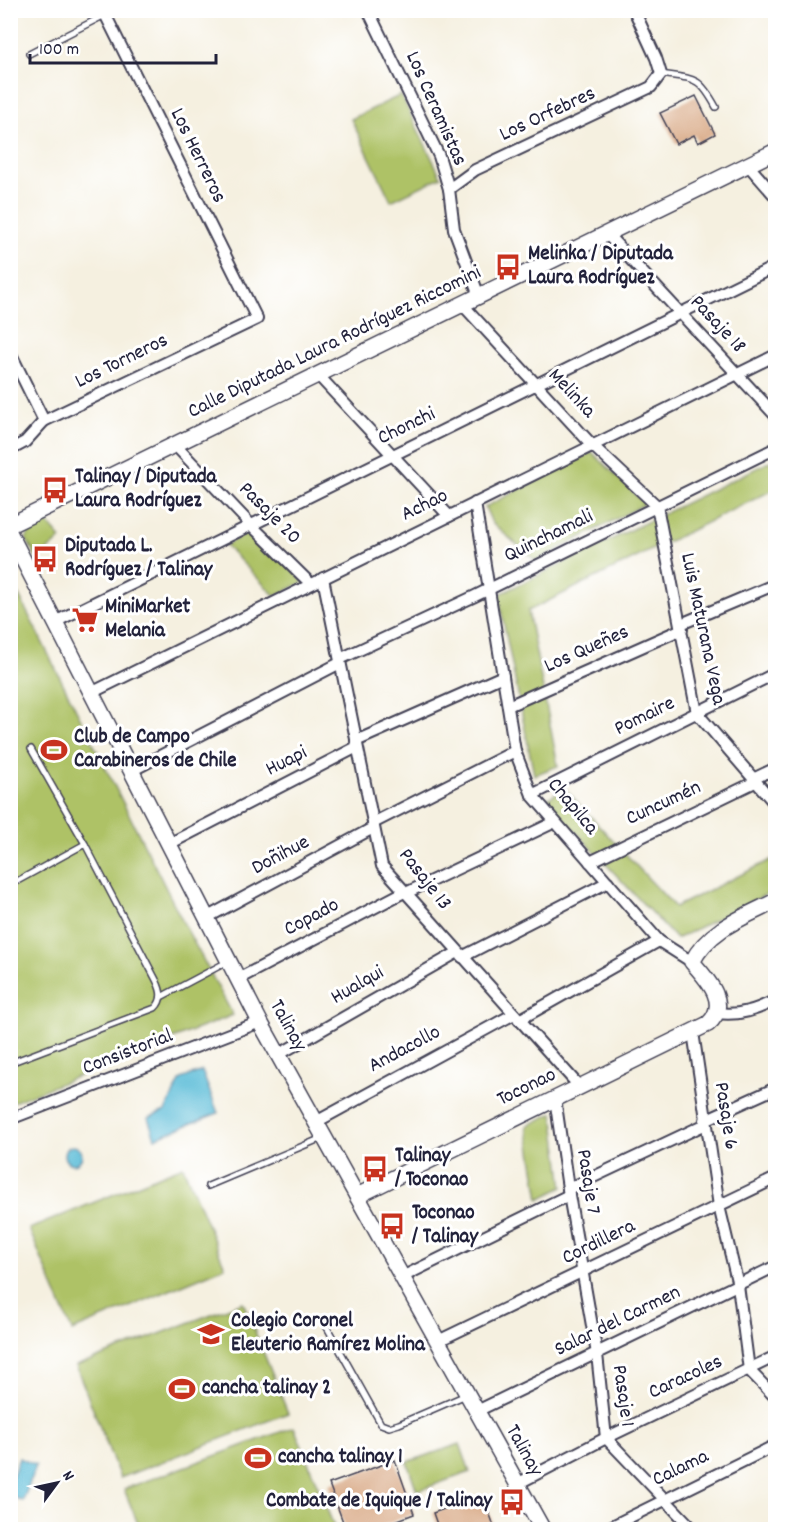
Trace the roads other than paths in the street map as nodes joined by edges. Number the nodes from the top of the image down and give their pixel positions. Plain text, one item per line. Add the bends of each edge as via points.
1 (368, 10) edge
2 (634, 10) edge
3 (104, 13) edge
4 (29, 54) dead end
5 (661, 74) junction
6 (716, 107) dead end
7 (776, 151) edge
8 (748, 165) junction
9 (448, 189) junction
10 (776, 197) edge
11 (606, 233) junction
12 (776, 266) edge
13 (479, 296) junction
14 (462, 304) junction
15 (680, 314) junction
16 (256, 319) joint
17 (10, 352) edge
18 (776, 355) edge
19 (318, 375) junction
20 (737, 375) junction
21 (535, 385) junction
22 (776, 416) edge
23 (44, 421) junction
24 (592, 445) junction
25 (176, 446) junction
26 (776, 448) edge
27 (10, 450) edge
28 (394, 455) junction
29 (475, 503) junction
30 (657, 506) junction
31 (449, 516) junction
32 (10, 525) edge
33 (251, 525) junction
34 (10, 534) edge
35 (323, 578) junction
36 (311, 584) junction
37 (776, 584) edge
38 (489, 589) junction
39 (56, 622) junction
40 (681, 627) junction
41 (340, 661) junction
42 (776, 673) edge
43 (503, 676) junction
44 (91, 693) junction
45 (508, 706) junction
46 (697, 713) junction
47 (357, 744) junction
48 (31, 749) dead end
49 (515, 751) junction
50 (776, 768) edge
51 (131, 771) junction
52 (754, 781) junction
53 (532, 795) junction
54 (776, 805) edge
55 (555, 822) junction
56 (373, 826) junction
57 (85, 844) junction
58 (169, 844) junction
59 (590, 862) junction
60 (608, 882) junction
61 (10, 885) edge
62 (405, 893) junction
63 (776, 901) edge
64 (206, 918) junction
65 (659, 941) junction
66 (460, 954) junction
67 (229, 961) junction
68 (692, 962) junction
69 (238, 979) junction
70 (161, 997) junction
71 (776, 1000) edge
72 (717, 1015) junction
73 (516, 1017) junction
74 (260, 1022) junction
75 (693, 1032) junction
76 (278, 1055) junction
77 (10, 1063) edge
78 (579, 1086) junction
79 (776, 1088) edge
80 (555, 1098) junction
81 (10, 1119) edge
82 (316, 1122) junction
83 (705, 1122) junction
84 (324, 1137) junction
85 (776, 1178) edge
86 (208, 1186) dead end
87 (568, 1192) junction
88 (357, 1196) junction
89 (719, 1206) junction
90 (776, 1266) edge
91 (583, 1272) junction
92 (402, 1277) junction
93 (738, 1285) junction
94 (324, 1322) dead end
95 (438, 1341) junction
96 (597, 1354) junction
97 (776, 1356) edge
98 (749, 1370) junction
99 (467, 1394) junction
100 (776, 1398) edge
101 (477, 1412) junction
102 (606, 1438) junction
103 (776, 1445) edge
104 (517, 1484) junction
105 (664, 1499) junction
106 (537, 1527) edge
107 (604, 1530) edge
108 (694, 1530) edge

1 - 9 street, Los Ceramistas via 439,156
2 - 5 street
3 - 4 lane
3 - 16 street, Los Herreros
5 - 6 lane via 699,82
5 - 9 street, Los Orfebres via 651,87 475,170
7 - 8 street, Calle Diputada Laura Rodríguez Riccomini
8 - 10 street
8 - 11 street, Calle Diputada Laura Rodríguez Riccomini
9 - 13 street, Los Ceramistas via 454,229
11 - 13 street, Calle Diputada Laura Rodríguez Riccomini
11 - 15 street, Pasaje 18
12 - 15 street, Chonchi
13 - 14 street, Calle Diputada Laura Rodríguez Riccomini
14 - 19 street, Calle Diputada Laura Rodríguez Riccomini
14 - 21 street, Melinka
15 - 20 street, Pasaje 18
15 - 21 street, Chonchi
16 - 23 street, Los Torneros
17 - 23 street
18 - 20 street, Achao
19 - 25 street, Calle Diputada Laura Rodríguez Riccomini
19 - 28 street
20 - 22 street, Pasaje 18
20 - 24 street, Achao
21 - 24 street, Melinka
21 - 28 street, Chonchi
23 - 27 street, Los Torneros via 25,442
24 - 29 street, Achao
24 - 30 street, Melinka
25 - 32 street, Calle Diputada Laura Rodríguez Riccomini
25 - 33 street, Pasaje 20
26 - 30 street, Quinchamali
28 - 31 street
28 - 33 street, Chonchi
29 - 31 street, Achao
29 - 38 street, Chapilca
30 - 38 street, Quinchamali
30 - 40 street, Luis Maturana Vega
31 - 35 street, Achao
33 - 36 street, Pasaje 20
33 - 39 street, Chonchi
34 - 39 street, Talinay
35 - 36 street, Achao
35 - 41 street, Pasaje 13
36 - 44 street, Achao
37 - 40 street, Los Queñes
38 - 41 street, Quinchamali
38 - 43 street, Chapilca
39 - 44 street, Talinay
40 - 45 street, Los Queñes
40 - 46 street, Luis Maturana Vega
41 - 47 street, Pasaje 13
41 - 51 street, Quinchamali
42 - 46 street, Pomaire
43 - 45 street, Chapilca
43 - 47 street, Huapi
44 - 51 street, Talinay
45 - 49 street, Chapilca
46 - 52 street, Luis Maturana Vega
46 - 53 street, Pomaire
47 - 56 street, Pasaje 13
47 - 58 street, Huapi
48 - 57 lane
49 - 53 street, Chapilca
49 - 56 street, Doñihue
50 - 52 street, Cuncumén
51 - 58 street, Talinay
52 - 54 street, Luis Maturana Vega
52 - 59 street, Cuncumén
53 - 55 street, Chapilca
55 - 59 street, Chapilca
55 - 62 street, Copado
56 - 62 street, Pasaje 13 via 382,866
56 - 64 street, Doñihue
57 - 61 lane
57 - 70 lane via 154,975
58 - 64 street, Talinay
59 - 60 street, Chapilca
60 - 65 street, Chapilca
60 - 66 street, Hualqui
62 - 66 street, Pasaje 13
62 - 69 street, Copado
63 - 68 street via 712,936
64 - 67 street, Talinay
65 - 68 street, Chapilca
65 - 73 street, Andacollo
66 - 73 street, Pasaje 13
66 - 76 street, Hualqui
67 - 69 street, Talinay
67 - 70 lane
68 - 72 street, Chapilca via 714,992
69 - 74 street, Talinay
70 - 77 lane via 155,1008
71 - 72 street via 734,1015
72 - 75 street, Toconao
73 - 78 street, Pasaje 13
73 - 82 street, Andacollo
74 - 76 street, Talinay
74 - 81 street, Consistorial
75 - 78 street, Toconao
75 - 83 street, Pasaje 6
76 - 82 street, Talinay
78 - 80 street, Toconao
79 - 83 street
80 - 87 street, Pasaje 7
80 - 88 street, Toconao
82 - 84 street, Talinay
83 - 87 street
83 - 89 street, Pasaje 6
84 - 86 lane
84 - 88 street, Talinay
85 - 89 street, Cordillera
87 - 91 street, Pasaje 7
87 - 92 street
88 - 92 street, Talinay
89 - 91 street, Cordillera
89 - 93 street, Pasaje 6
90 - 93 street, Salar del Carmen
91 - 95 street, Cordillera
91 - 96 street, Pasaje 1
92 - 95 street, Talinay
93 - 96 street, Salar del Carmen
93 - 98 street, Pasaje 6
94 - 99 lane via 381,1424 399,1424
95 - 99 street, Talinay
96 - 101 street, Salar del Carmen
96 - 102 street, Pasaje 1
97 - 98 street, Caracoles
98 - 100 street
98 - 102 street, Caracoles
99 - 101 street, Talinay
101 - 104 street, Talinay
102 - 104 street, Caracoles
102 - 105 street, Pasaje 1
103 - 105 street, Calama
104 - 106 street, Talinay
105 - 107 street, Calama
105 - 108 street, Pasaje 1

